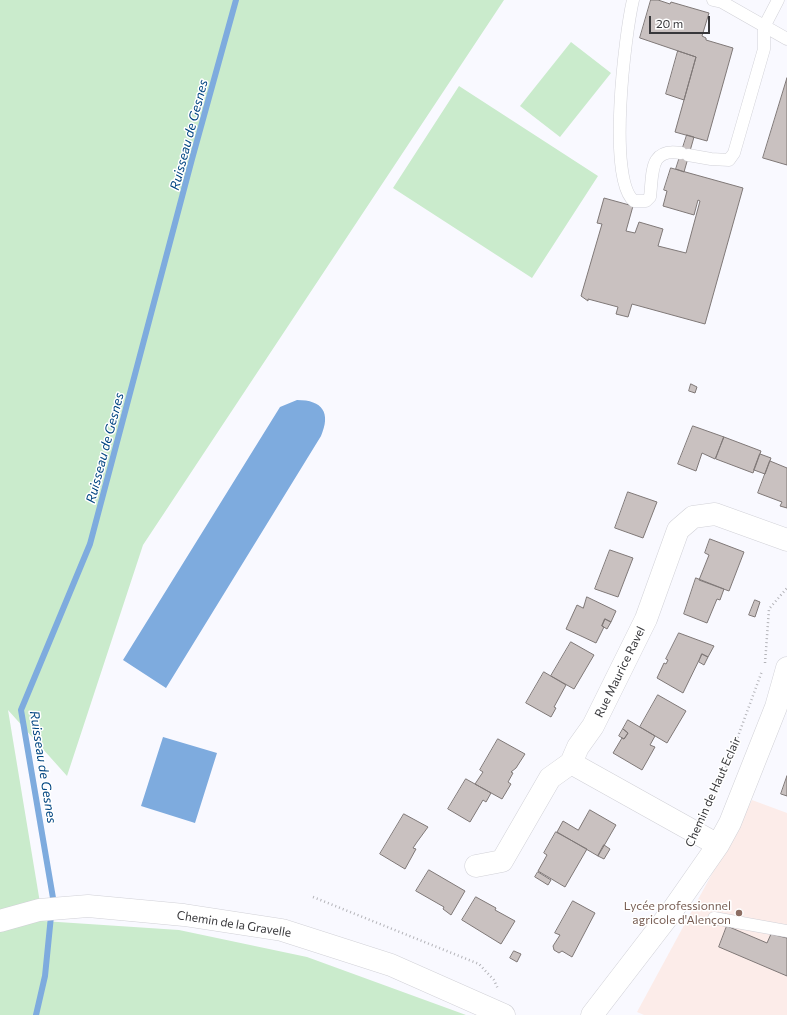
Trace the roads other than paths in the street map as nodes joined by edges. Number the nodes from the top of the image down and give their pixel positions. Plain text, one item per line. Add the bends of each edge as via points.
1 (633, 0) edge
2 (713, 0) edge
3 (778, 0) edge
4 (764, 27) junction
5 (787, 39) edge
6 (782, 538) edge
7 (787, 668) edge
8 (571, 763) junction
9 (718, 845) junction
10 (476, 866) dead end
11 (714, 918) dead end
12 (0, 921) edge
13 (787, 931) edge
14 (502, 1014) edge
15 (592, 1015) edge

1 - 4 lane via 623,57 620,144 623,177 628,197 634,201 646,201 650,197 655,160 661,153 670,151 729,160 734,153 764,49
2 - 4 lane via 722,2
3 - 4 lane
4 - 5 lane
6 - 8 street, Rue Maurice Ravel via 715,514 693,517 678,530 646,619 593,726 578,747
7 - 9 street, Chemin de Haut Eclair via 776,707 730,823
8 - 9 street
8 - 10 street via 550,778 502,861
9 - 15 street, Chemin de Haut Eclair via 672,911
11 - 13 lane
12 - 14 street, Chemin de la Gravelle via 39,910 88,906 184,915 282,930 390,965

